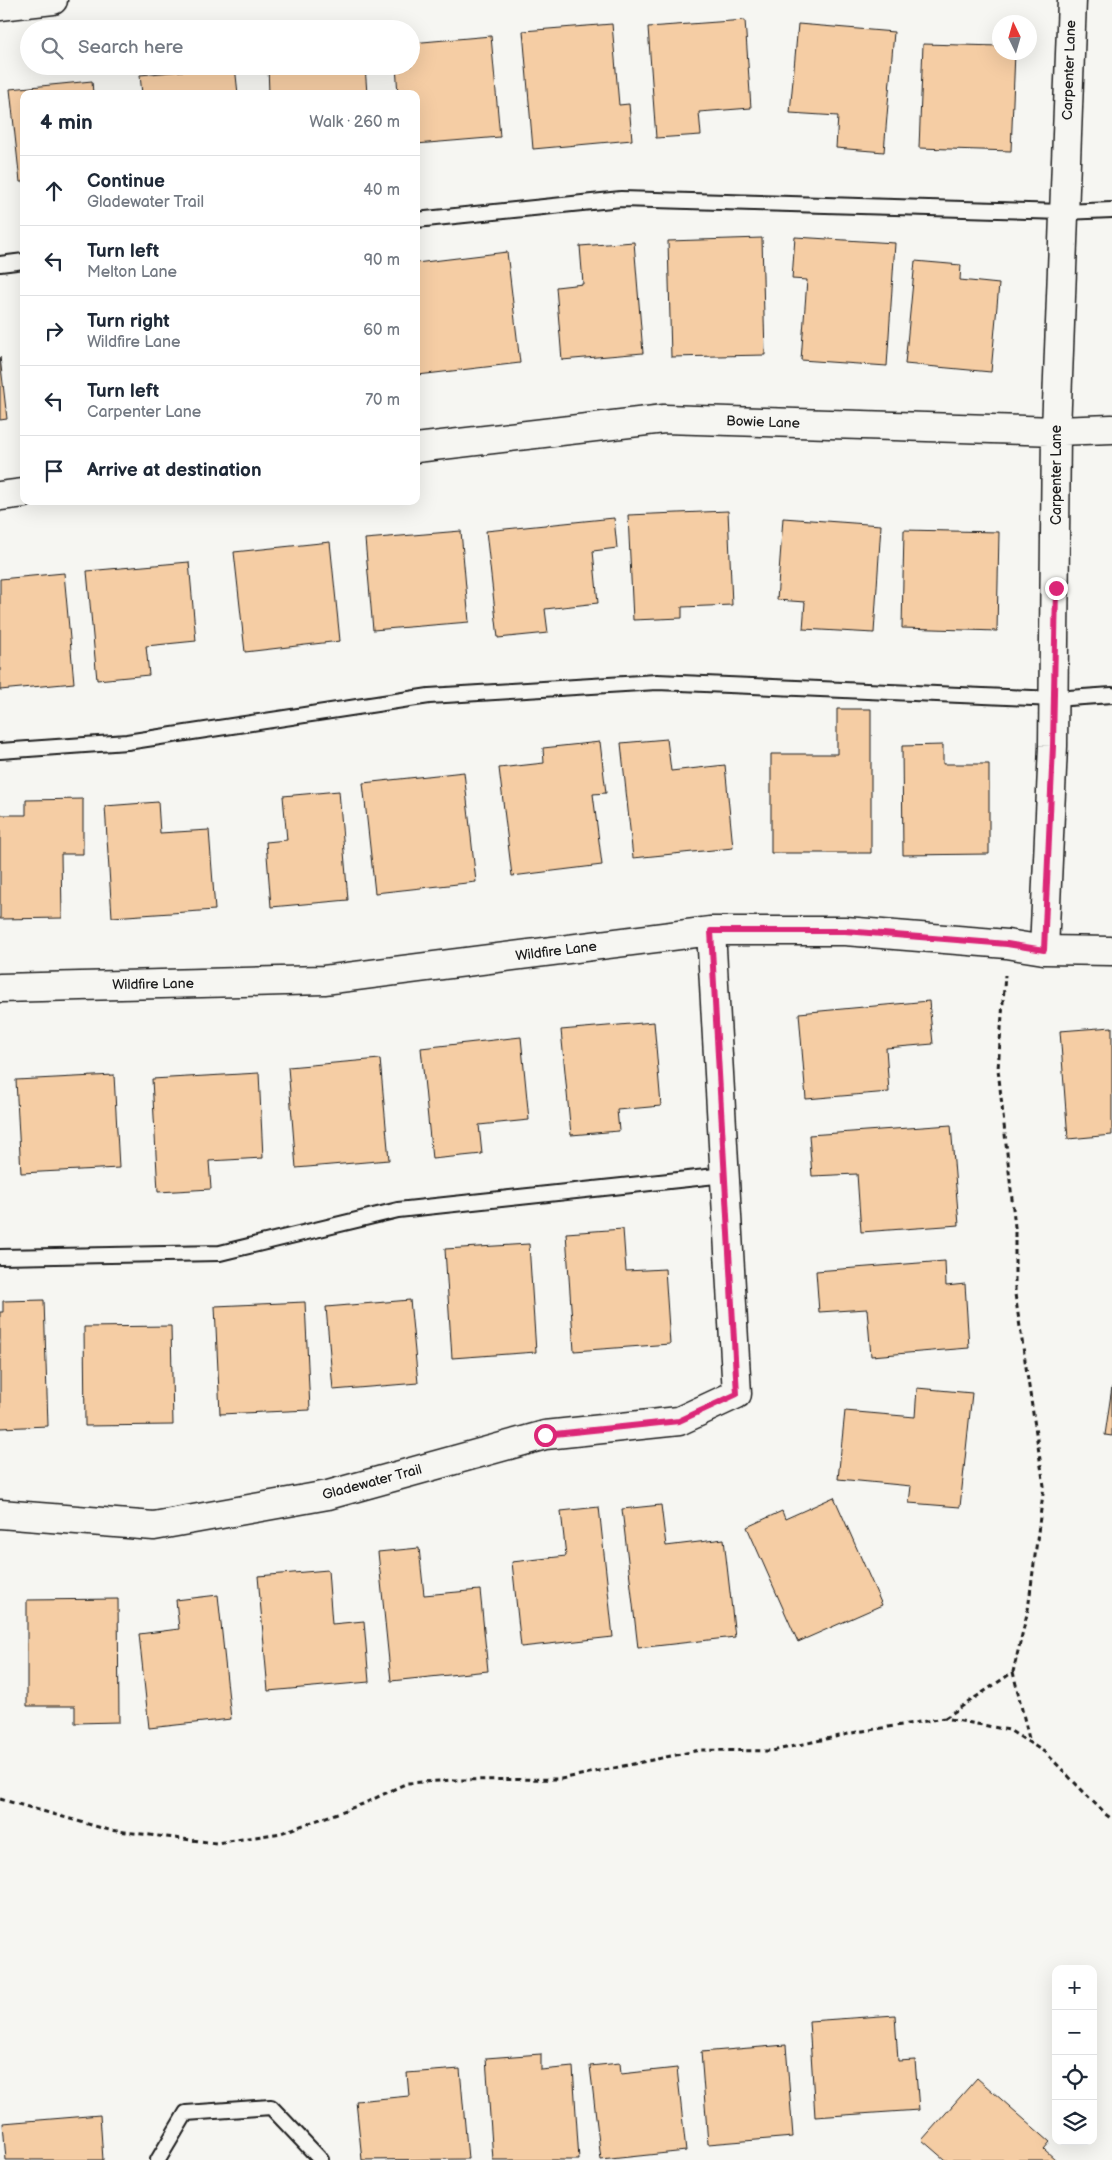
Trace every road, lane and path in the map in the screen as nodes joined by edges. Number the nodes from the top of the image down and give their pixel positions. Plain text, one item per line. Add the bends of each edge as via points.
1 (53, 0) edge
2 (1072, 0) edge
3 (0, 6) edge
4 (1112, 210) edge
5 (1064, 212) junction
6 (420, 220) edge
7 (20, 262) edge
8 (0, 264) edge
9 (1112, 429) edge
10 (1056, 431) junction
11 (420, 448) edge
12 (20, 494) edge
13 (0, 496) edge
14 (1112, 696) edge
15 (1054, 699) junction
16 (0, 751) edge
17 (711, 931) junction
18 (1007, 944) junction
19 (1044, 950) junction
20 (1112, 951) edge
21 (0, 988) edge
22 (725, 1175) junction
23 (0, 1257) edge
24 (0, 1514) edge
25 (1013, 1672) junction
26 (945, 1718) junction
27 (1030, 1744) junction
28 (0, 1799) edge
29 (1112, 1819) edge
30 (158, 2160) edge
31 (320, 2160) edge

1 - 3 street
2 - 5 street, Carpenter Lane
4 - 5 lane
5 - 6 lane via 621,198
5 - 10 street, Carpenter Lane
7 - 8 lane
9 - 10 street, Bowie Lane
10 - 11 street, Bowie Lane via 664,419
10 - 15 street, Carpenter Lane
12 - 13 street
14 - 15 lane
15 - 16 lane via 656,682 430,696 127,742
15 - 19 street, Carpenter Lane
17 - 18 street, Wildfire Lane via 845,931
17 - 21 street, Wildfire Lane via 324,980
17 - 22 street
18 - 19 street, Wildfire Lane
18 - 25 path via 998,1069 1015,1227 1015,1294 1044,1486 1028,1610
19 - 20 street, Wildfire Lane
22 - 23 lane via 398,1210 220,1253
22 - 24 street, Gladewater Trail via 737,1394 679,1421 545,1435 328,1495 154,1526
25 - 26 path
25 - 27 path
26 - 27 path via 1008,1730
26 - 28 path via 857,1732 772,1751 700,1750 561,1779 407,1783 363,1804 281,1833 216,1843 109,1830
27 - 29 path via 1046,1754
30 - 31 lane via 186,2114 271,2107

